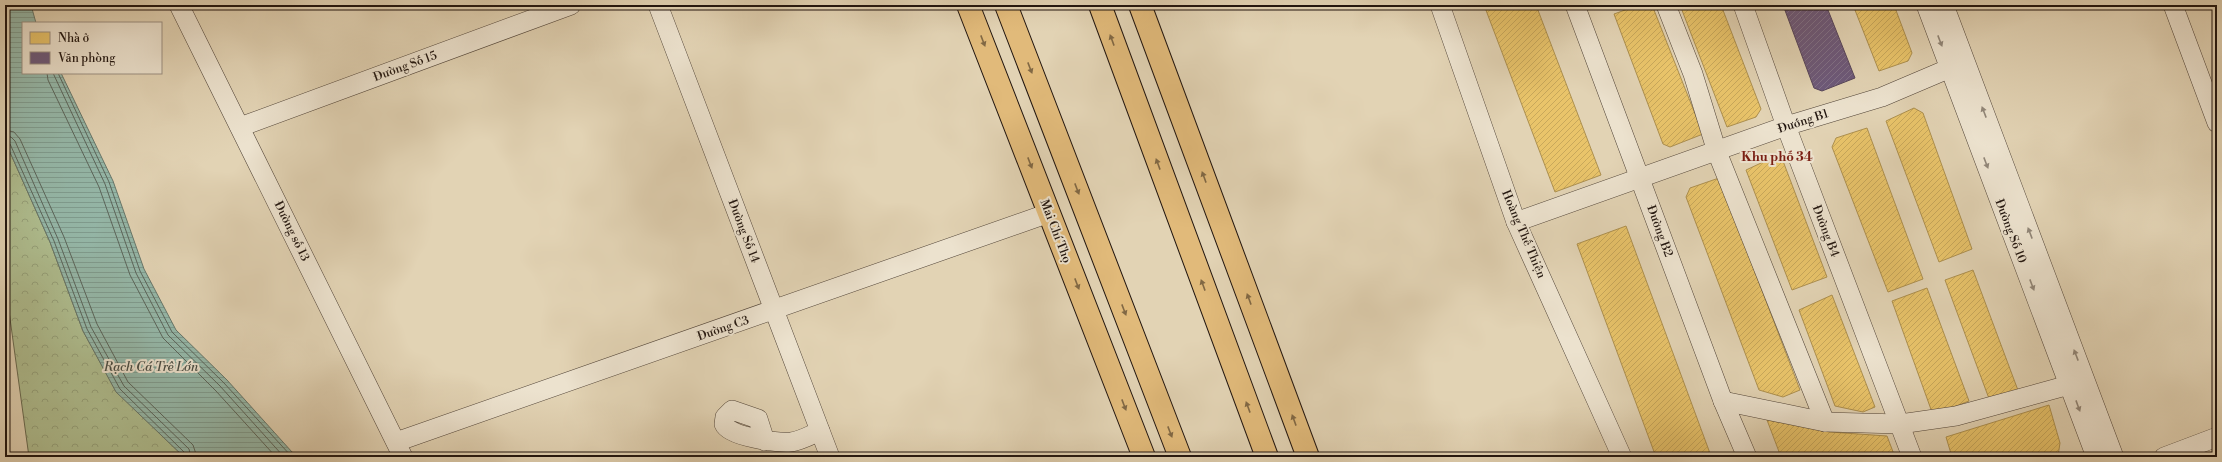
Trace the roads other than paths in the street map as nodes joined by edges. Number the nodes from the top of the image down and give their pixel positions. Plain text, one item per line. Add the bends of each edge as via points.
1 (179, 5) edge
2 (571, 5) edge
3 (658, 5) edge
4 (968, 5) edge
5 (1006, 5) edge
6 (1100, 5) edge
7 (1140, 5) edge
8 (1440, 5) edge
9 (1575, 5) edge
10 (1666, 5) edge
11 (1743, 5) edge
12 (1926, 5) edge
13 (1944, 5) edge
14 (2173, 5) edge
15 (1957, 65) junction
16 (2217, 123) edge
17 (1786, 126) junction
18 (240, 127) junction
19 (1718, 152) junction
20 (1640, 178) junction
21 (1049, 213) junction
22 (1516, 222) junction
23 (774, 310) junction
24 (2070, 385) junction
25 (1723, 400) junction
26 (1824, 422) junction
27 (1900, 424) junction
28 (820, 431) junction
29 (2217, 437) edge
30 (766, 441) dead end
31 (400, 450) edge
32 (795, 450) edge
33 (830, 457) edge
34 (1144, 457) edge
35 (1180, 457) edge
36 (1267, 457) edge
37 (1308, 457) edge
38 (1622, 457) edge
39 (1746, 457) edge
40 (1912, 457) edge
41 (2096, 457) edge
42 (2114, 457) edge
43 (2164, 457) edge

1 - 18 street, Đường số 13
2 - 18 street, Đường Số 15
3 - 23 street, Đường Số 14
4 -> 21 main road, Mai Chí Thọ
5 -> 35 main road
36 -> 6 main road
37 -> 7 main road
8 - 22 street, Hoàng Thế Thiện
9 - 20 street, Đường B2
10 - 19 street via 1693,74
11 - 17 street, Đường B4
12 -> 15 street, Đường Số 10
13 - 15 street, Đường Số 10
14 - 16 street
15 - 17 street, Đướng B1 via 1882,97
15 -> 24 street, Đường Số 10
42 -> 15 street, Đường Số 10
17 - 19 street, Đướng B1
17 - 27 street, Đường B4
18 - 31 street, Đường số 13
19 - 20 street, Đướng B1
19 - 26 street
20 - 22 street, Đướng B1
20 - 25 street, Đường B2
21 - 23 street, Đường C3
21 -> 34 main road, Mai Chí Thọ
22 - 38 street, Hoàng Thế Thiện
23 - 28 street, Đường Số 14
23 - 31 street, Đường C3
24 - 27 street via 1964,414
24 -> 41 street, Đường Số 10
25 - 26 street
25 - 39 street, Đường B2
26 - 27 street
27 - 40 street, Đường B4
28 - 32 street
28 - 33 street, Đường Số 14
29 - 43 street
30 - 32 street

